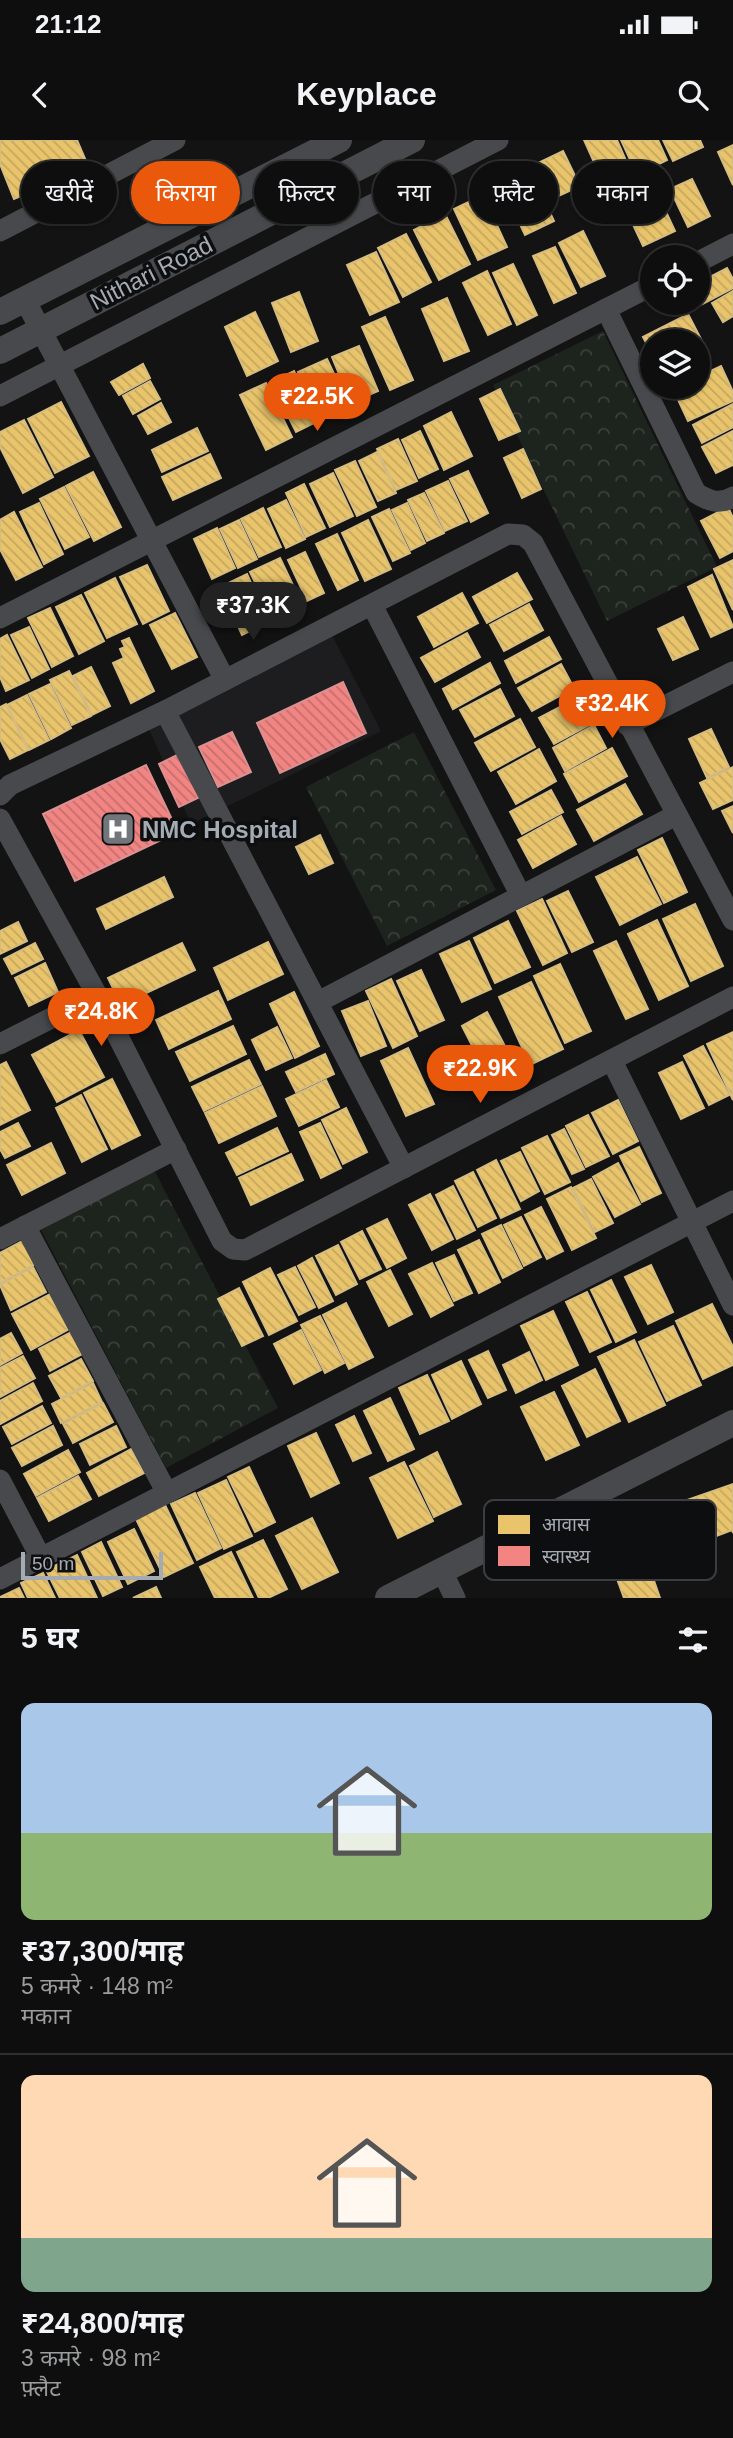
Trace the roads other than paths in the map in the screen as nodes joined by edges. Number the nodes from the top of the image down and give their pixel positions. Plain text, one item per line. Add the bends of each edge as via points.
1 (175, 140) edge
2 (339, 140) edge
3 (412, 140) edge
4 (498, 140) edge
5 (0, 231) edge
6 (733, 244) edge
7 (710, 256) edge
8 (640, 292) edge
9 (24, 300) junction
10 (606, 309) junction
11 (0, 312) edge
12 (40, 330) junction
13 (0, 351) edge
14 (59, 366) junction
15 (0, 396) edge
16 (733, 497) edge
17 (152, 540) junction
18 (372, 605) junction
19 (0, 618) edge
20 (733, 672) edge
21 (226, 680) junction
22 (165, 711) junction
23 (627, 725) junction
24 (0, 795) edge
25 (676, 815) junction
26 (0, 819) edge
27 (521, 896) junction
28 (733, 920) edge
29 (97, 995) junction
30 (733, 997) edge
31 (318, 1002) junction
32 (0, 1044) edge
33 (612, 1060) junction
34 (176, 1149) junction
35 (404, 1168) junction
36 (733, 1201) edge
37 (692, 1222) junction
38 (25, 1226) junction
39 (0, 1239) edge
40 (733, 1305) edge
41 (733, 1423) edge
42 (0, 1480) edge
43 (167, 1493) junction
44 (582, 1500) edge
45 (484, 1550) edge
46 (41, 1558) junction
47 (442, 1571) junction
48 (0, 1579) edge
49 (388, 1598) edge
50 (455, 1598) edge

1 - 5 street
2 - 9 street, Nithari Road
3 - 12 street, Nithari Road
4 - 14 street
6 - 7 street
8 - 10 street
9 - 11 street, Nithari Road
9 - 12 street
10 - 16 street via 696,493 724,503
10 - 17 street
12 - 13 street, Nithari Road
12 - 14 street
14 - 15 street
14 - 17 street
17 - 19 street
17 - 21 street
18 - 21 street
18 - 23 street via 508,534 523,535 533,543
18 - 27 street
20 - 23 street
21 - 22 street
22 - 24 street via 10,785
22 - 31 street
23 - 25 street
25 - 27 street
25 - 28 street
26 - 29 street
27 - 31 street
29 - 32 street
29 - 34 street
30 - 33 street
31 - 35 street
33 - 35 street
33 - 37 street
34 - 35 street via 222,1241 245,1250
34 - 38 street
36 - 37 street
37 - 40 street
37 - 43 street
38 - 39 street
38 - 43 street
41 - 44 street
42 - 46 street
43 - 46 street
45 - 47 street
46 - 48 street
47 - 49 street
47 - 50 street

